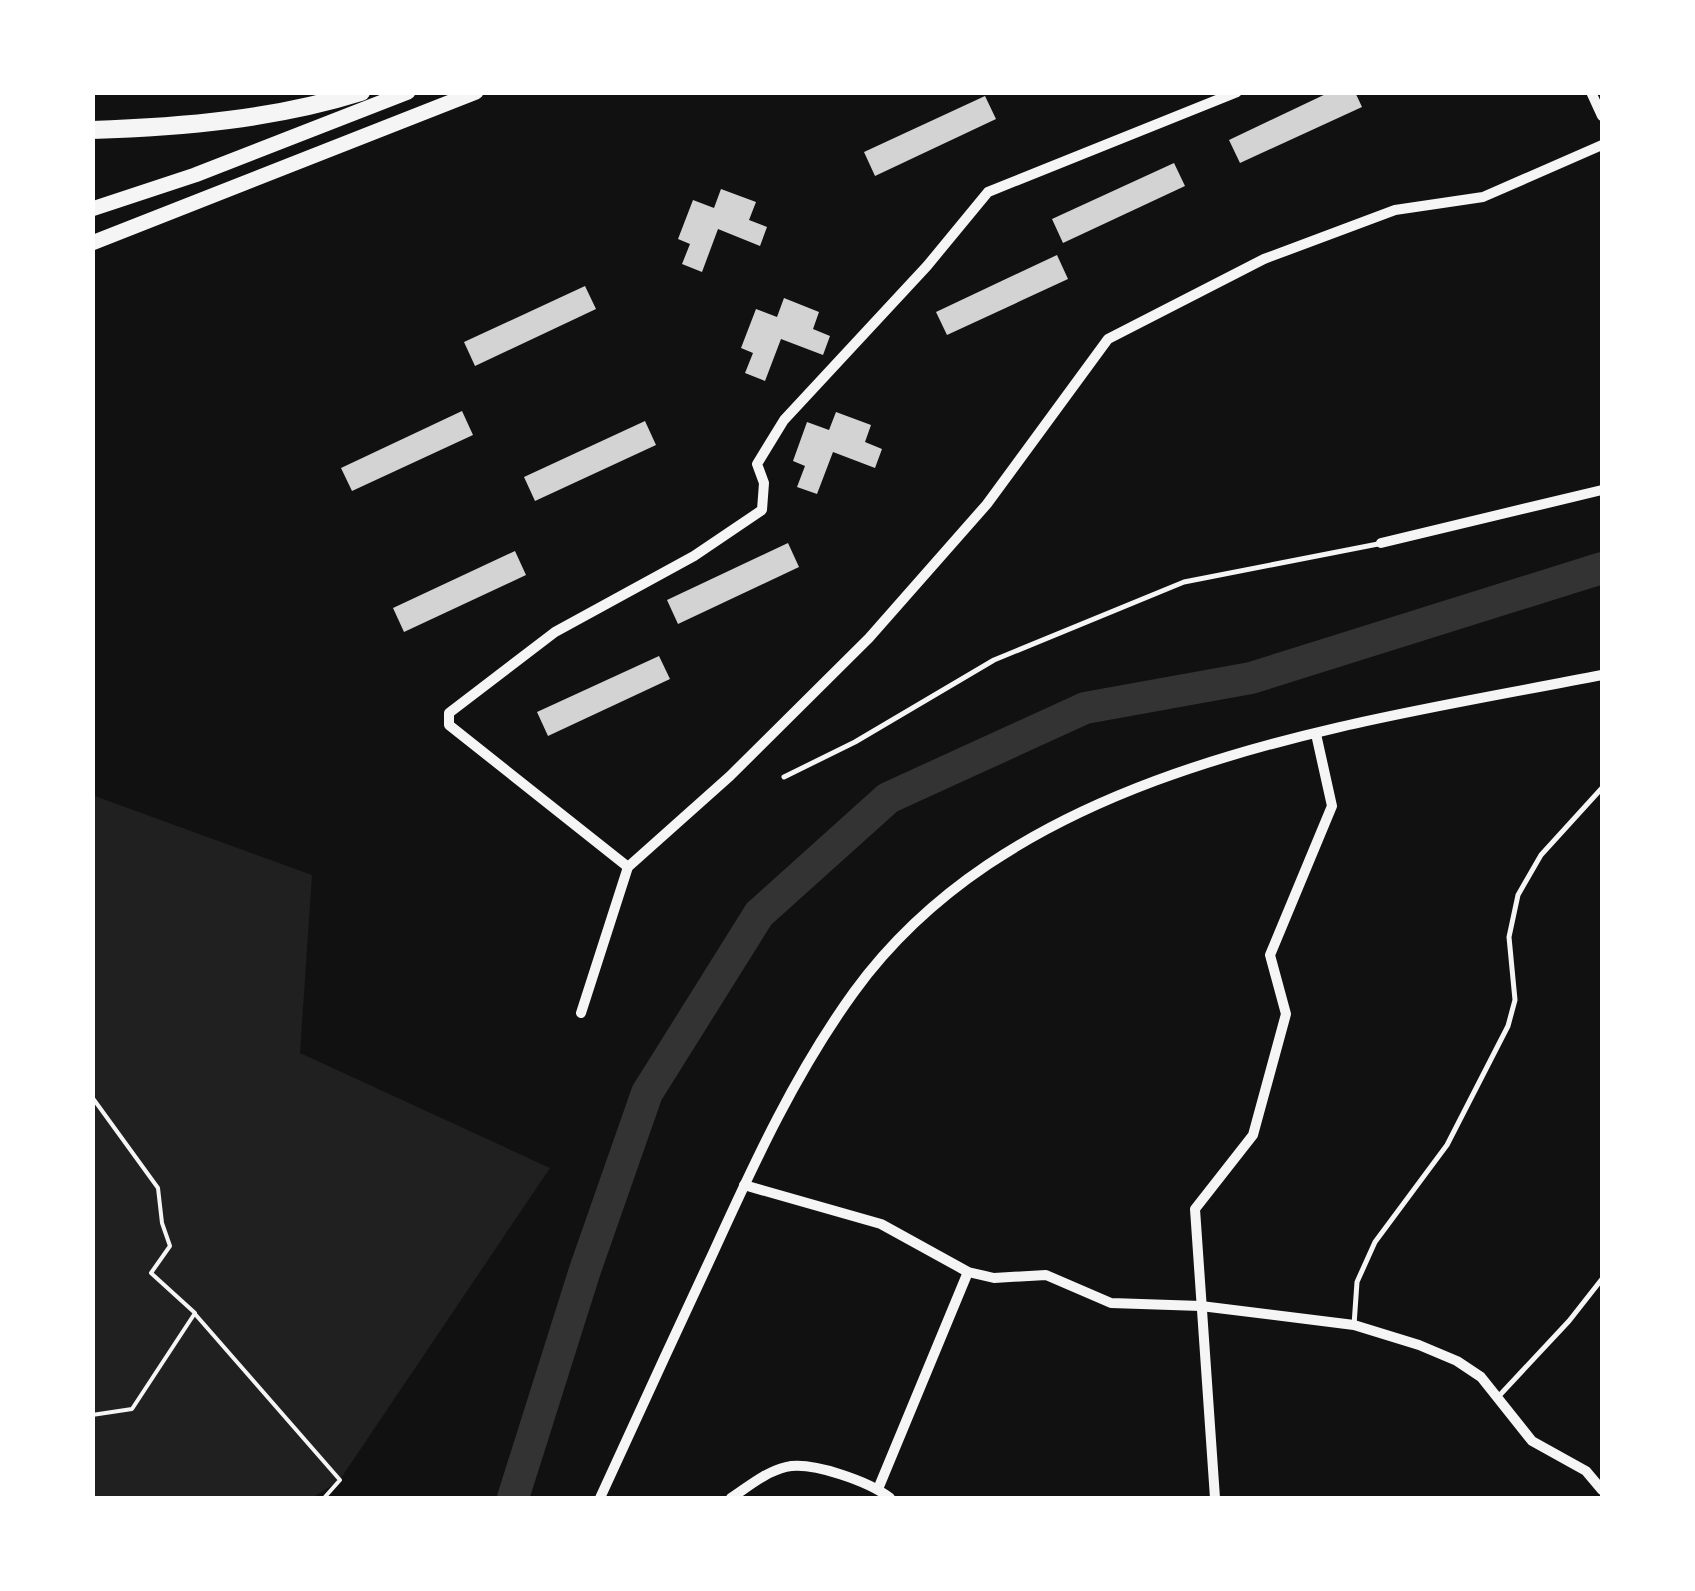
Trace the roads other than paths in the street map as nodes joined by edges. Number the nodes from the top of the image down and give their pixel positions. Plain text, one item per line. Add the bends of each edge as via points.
1 (362, 92) edge
2 (408, 92) edge
3 (476, 92) edge
4 (1237, 92) edge
5 (1591, 92) edge
6 (1602, 116) edge
7 (92, 130) edge
8 (1602, 145) edge
9 (92, 208) edge
10 (92, 243) edge
11 (1602, 490) edge
12 (1381, 543) joint
13 (1602, 675) edge
14 (1316, 734) junction
15 (784, 777) dead end
16 (1602, 788) edge
17 (628, 867) junction
18 (581, 1013) dead end
19 (744, 1186) junction
20 (968, 1272) junction
21 (1602, 1279) edge
22 (1201, 1306) junction
23 (1354, 1326) junction
24 (1498, 1397) junction
25 (878, 1489) junction
26 (1602, 1490) edge
27 (600, 1498) edge
28 (730, 1498) edge
29 (890, 1498) edge
30 (1215, 1498) edge

1 - 7 highway via 311,108
2 - 9 highway
3 - 10 highway
4 - 17 street via 988,192 784,420 757,464 764,482 762,510 694,556 555,632 450,713 449,725
5 - 6 street
8 - 17 street via 1484,197 1395,210 1264,259 1108,339 987,504 870,638
11 - 12 street
12 - 15 lane via 1184,582 994,660
13 - 14 street
14 - 19 street via 1151,781 1028,840 966,880 856,990 774,1120
14 - 22 street via 1332,806 1270,956 1286,1014 1253,1135 1195,1209
16 - 23 lane via 1542,855 1518,895 1509,937 1515,1000 1508,1026 1447,1145 1375,1242 1357,1282
17 - 18 street
19 - 20 street via 881,1224
19 - 27 street
20 - 22 street via 1046,1275 1112,1302
20 - 25 street
21 - 24 lane
22 - 23 street
22 - 30 street
23 - 24 street via 1456,1361
24 - 26 street via 1532,1441 1586,1471
25 - 28 street via 789,1466
25 - 29 street

